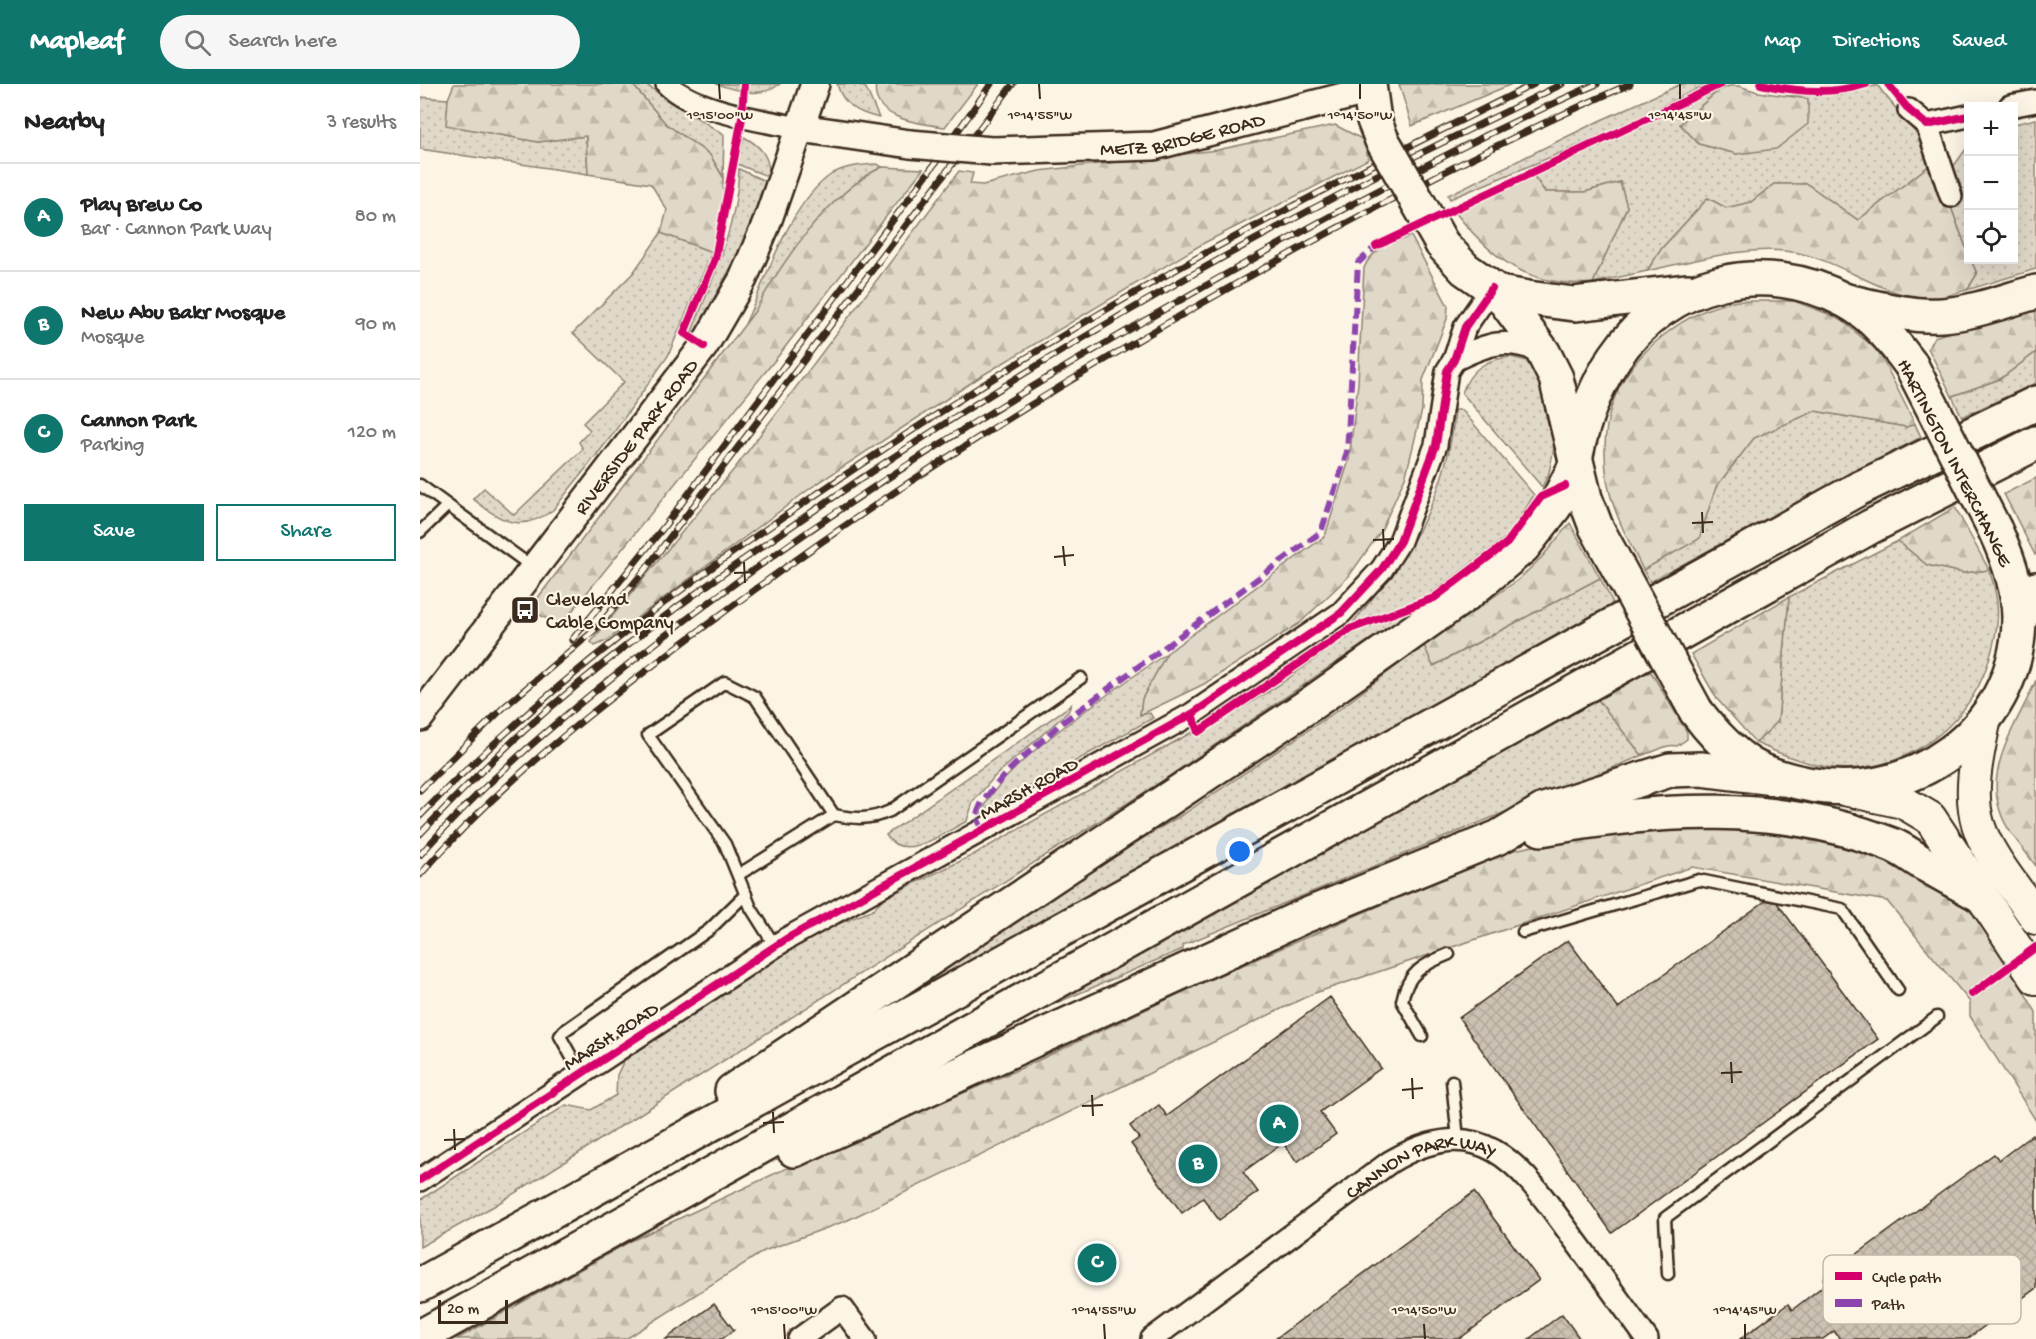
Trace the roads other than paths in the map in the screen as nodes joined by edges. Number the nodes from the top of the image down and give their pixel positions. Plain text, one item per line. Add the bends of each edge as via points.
1 (667, 84) edge
2 (815, 84) edge
3 (1370, 87) edge
4 (2036, 101) edge
5 (2018, 104) edge
6 (1909, 110) dead end
7 (1964, 117) edge
8 (1928, 125) junction
9 (800, 128) junction
10 (1951, 195) dead end
11 (1495, 290) junction
12 (1693, 290) junction
13 (2036, 292) edge
14 (1847, 301) junction
15 (1543, 352) junction
16 (1454, 360) junction
17 (2036, 403) edge
18 (2036, 443) edge
19 (1576, 460) junction
20 (420, 485) edge
21 (447, 506) junction
22 (420, 532) edge
23 (535, 569) junction
24 (2036, 589) edge
25 (2019, 621) junction
26 (1081, 678) dead end
27 (420, 717) edge
28 (1985, 718) junction
29 (1782, 779) junction
30 (1839, 788) junction
31 (834, 815) junction
32 (1499, 837) junction
33 (738, 875) junction
34 (746, 894) junction
35 (1980, 895) junction
36 (2036, 918) edge
37 (1523, 932) dead end
38 (775, 946) junction
39 (1449, 954) dead end
40 (2036, 978) edge
41 (1898, 990) dead end
42 (1937, 1017) dead end
43 (1422, 1036) dead end
44 (581, 1074) junction
45 (1452, 1081) dead end
46 (1458, 1139) junction
47 (420, 1180) edge
48 (551, 1212) junction
49 (573, 1251) junction
50 (1668, 1274) dead end
51 (420, 1285) edge
52 (420, 1337) edge
53 (799, 1339) edge
54 (865, 1339) edge
55 (1152, 1339) edge
56 (1647, 1339) edge

1 - 9 street via 676,94 742,118
2 - 9 street, RIVERSIDE PARK ROAD
3 - 9 street, METZ BRIDGE ROAD, bridge via 1154,146 992,151
3 - 11 main road, bridge via 1374,120 1382,140 1442,244 1465,268
4 - 5 street
6 - 8 street
7 - 8 street
8 - 10 street
9 - 23 street, RIVERSIDE PARK ROAD via 752,257 704,346
11 - 12 main road via 1574,304
11 - 15 main road
11 - 16 street, MARSH ROAD via 1466,327
12 - 14 main road, HARTINGTON INTERCHANGE via 1750,279 1779,280 1810,286
12 - 19 main road, HARTINGTON INTERCHANGE via 1646,324 1614,358 1587,413
13 - 14 main road via 1942,315 1893,311
14 - 25 main road, HARTINGTON INTERCHANGE, bridge via 1890,338 1911,365 1995,530 2012,571
15 - 16 street via 1505,342 1484,345
15 - 19 main road via 1556,378
16 - 38 street, MARSH ROAD via 1447,371 1436,445 1400,541 1382,569 1341,613 1191,714
17 - 48 main road via 1858,489
18 - 49 main road via 1860,532
19 - 29 main road, HARTINGTON INTERCHANGE, bridge via 1596,527 1696,711 1711,732 1732,750 1751,765
19 - 48 main road via 1555,506 1523,547 1412,634
20 - 21 lane
21 - 22 lane
21 - 23 lane
23 - 27 street, RIVERSIDE PARK ROAD
24 - 25 main road
25 - 28 main road, HARTINGTON INTERCHANGE via 2008,677
26 - 31 lane via 890,812 866,819
28 - 30 main road, HARTINGTON INTERCHANGE via 1937,763 1875,786
28 - 36 main road via 1976,759 1974,793 1978,824
29 - 30 main road, HARTINGTON INTERCHANGE
29 - 32 main road via 1701,769 1670,770 1544,810
30 - 35 main road via 1903,802 1930,818
31 - 33 lane
31 - 33 lane via 755,698 725,682 648,735 725,843
32 - 35 main road via 1611,816 1701,811 1755,814 1840,828 1894,846
32 - 49 main road via 1302,917
33 - 34 lane
34 - 38 lane
34 - 44 lane via 709,930 564,1030 560,1036 563,1044
35 - 40 main road
37 - 41 lane via 1699,880 1842,909
38 - 44 street, MARSH ROAD
39 - 43 lane via 1414,972 1405,986 1402,1001
42 - 50 lane via 1665,1218
44 - 47 street, MARSH ROAD
45 - 46 lane
46 - 55 street, CANNON PARK WAY via 1411,1150 1390,1162
46 - 56 street, CANNON PARK WAY via 1497,1150 1529,1177
48 - 51 main road
49 - 52 main road
53 - 54 street via 842,1308

